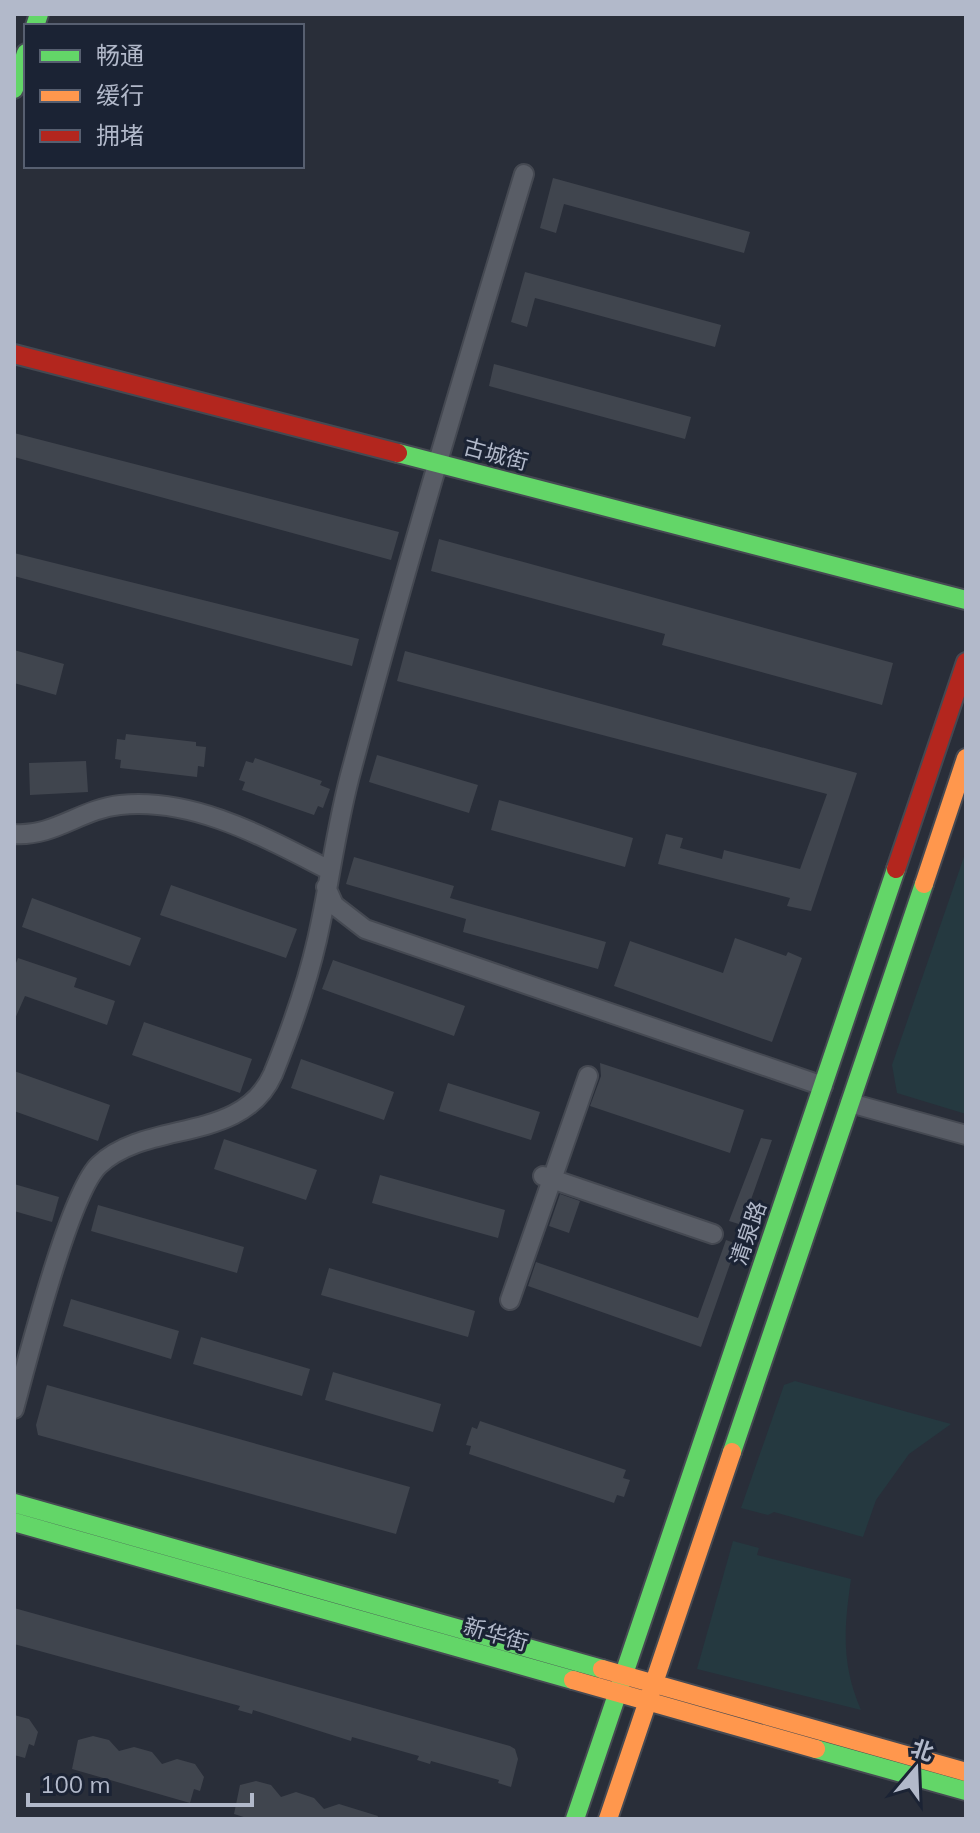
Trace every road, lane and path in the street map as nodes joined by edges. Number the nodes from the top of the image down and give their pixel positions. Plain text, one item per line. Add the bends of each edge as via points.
1 (24, 59) edge
2 (14, 89) edge
3 (524, 174) dead end
4 (14, 354) edge
5 (436, 463) junction
6 (966, 600) edge
7 (966, 662) edge
8 (966, 758) edge
9 (14, 834) edge
10 (328, 879) junction
11 (588, 1076) dead end
12 (823, 1086) junction
13 (850, 1103) junction
14 (966, 1135) edge
15 (548, 1178) junction
16 (713, 1234) dead end
17 (510, 1300) dead end
18 (14, 1409) edge
19 (14, 1503) edge
20 (14, 1522) edge
21 (654, 1683) junction
22 (621, 1684) junction
23 (648, 1702) junction
24 (966, 1772) edge
25 (966, 1791) edge
26 (575, 1819) edge
27 (608, 1819) edge

1 - 2 street
3 - 5 street
4 - 5 street, 古城街
5 - 6 street, 古城街
5 - 10 street via 350,773
7 - 12 street, 清泉路
8 - 13 street
9 - 10 street via 48,832 95,810 121,805 172,809 249,830
10 - 12 street via 334,905 365,929
10 - 18 street via 316,942 272,1075 258,1099 238,1114 136,1142 95,1168 68,1225
11 - 15 street
12 - 22 street, 清泉路
13 - 14 street
13 - 21 street
15 - 16 street
15 - 17 street
19 - 22 street, 新华街
20 - 22 street, 新华街
21 - 22 street, 新华街
21 - 23 street
21 - 24 street, 新华街
22 - 23 street, 新华街
22 - 26 street, 清泉路
23 - 25 street, 新华街
23 - 27 street

